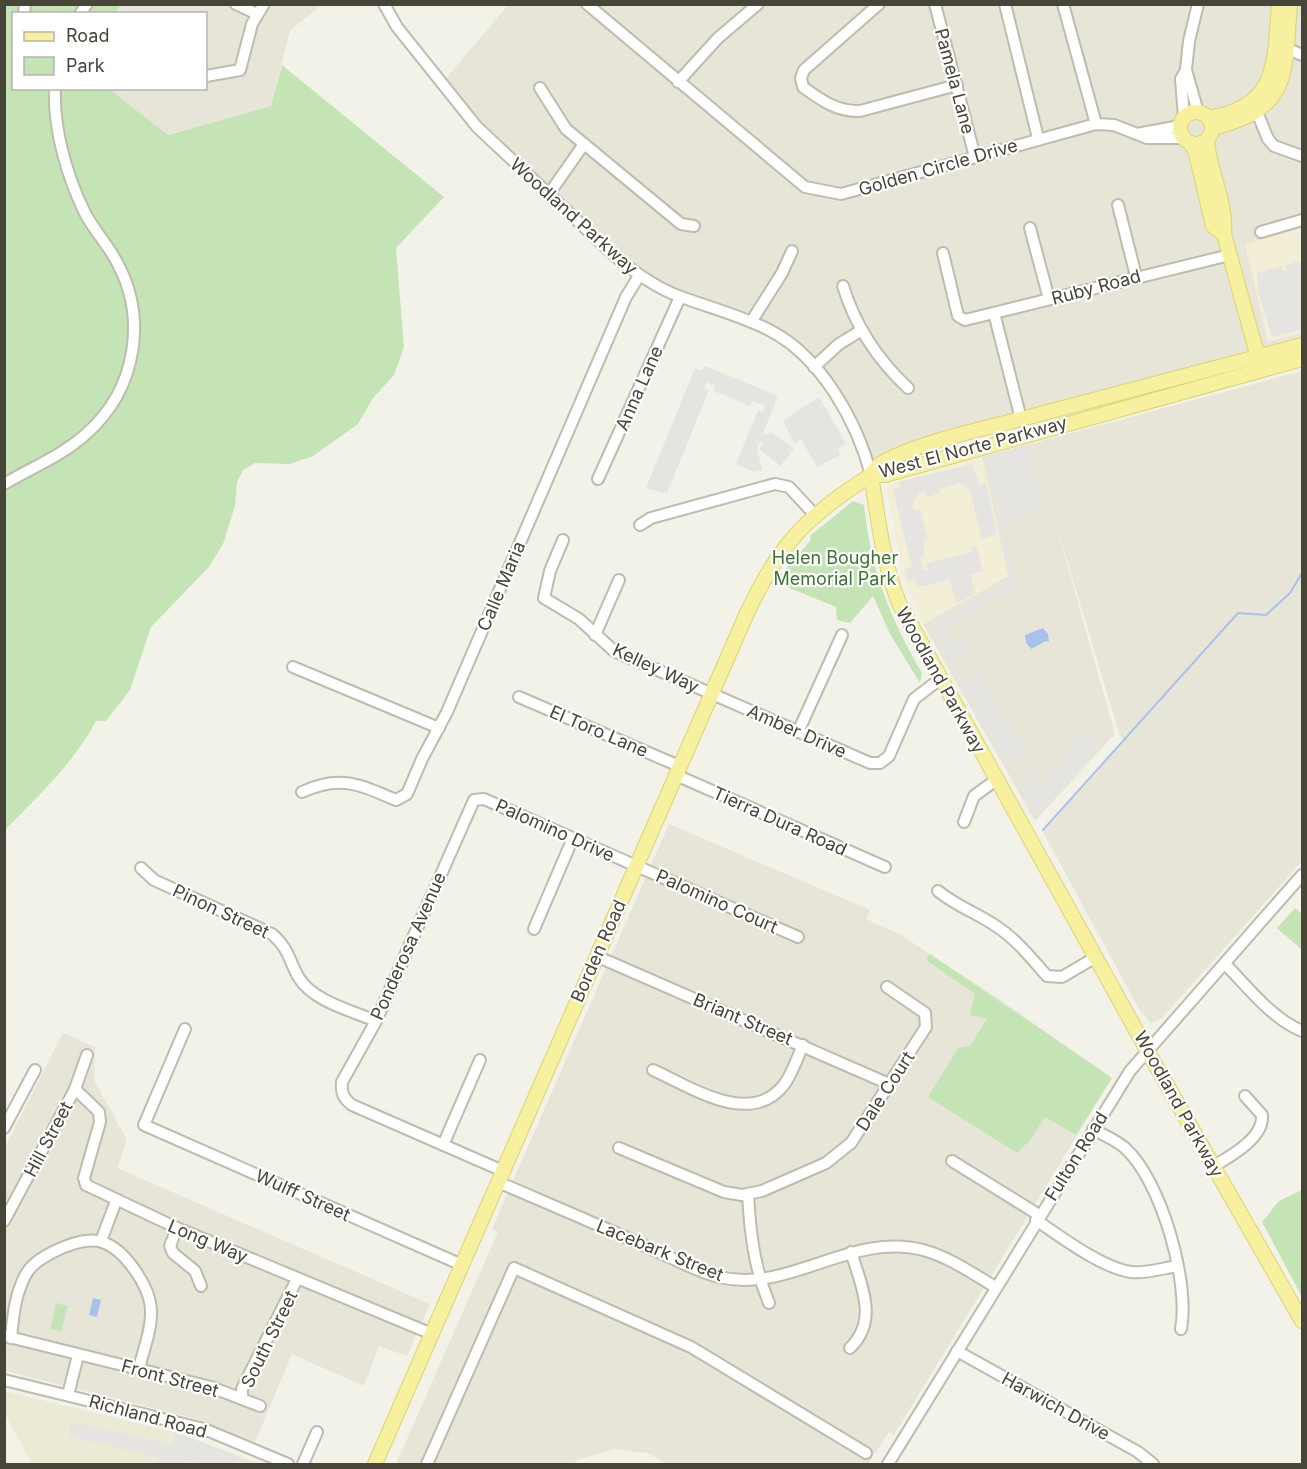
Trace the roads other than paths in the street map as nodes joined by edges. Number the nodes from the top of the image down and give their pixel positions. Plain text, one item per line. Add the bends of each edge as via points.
1 (236, 4) edge
2 (384, 4) edge
3 (587, 4) edge
4 (758, 4) edge
5 (879, 4) edge
6 (935, 4) edge
7 (1005, 4) edge
8 (1063, 4) edge
9 (1198, 4) edge
10 (1279, 4) edge
11 (1290, 4) edge
12 (260, 9) edge
13 (1281, 47) junction
14 (1302, 48) edge
15 (1302, 55) edge
16 (1186, 70) junction
17 (207, 76) edge
18 (678, 82) junction
19 (957, 85) junction
20 (540, 88) dead end
21 (56, 90) edge
22 (1249, 111) junction
23 (1096, 124) junction
24 (1207, 125) junction
25 (1185, 131) junction
26 (1038, 138) junction
27 (584, 144) junction
28 (1302, 156) edge
29 (975, 157) junction
30 (549, 194) junction
31 (1118, 205) dead end
32 (1302, 220) edge
33 (694, 226) dead end
34 (1030, 228) dead end
35 (1261, 232) dead end
36 (1224, 234) junction
37 (792, 250) dead end
38 (943, 253) dead end
39 (1230, 255) junction
40 (639, 276) junction
41 (1136, 276) junction
42 (843, 286) dead end
43 (680, 297) junction
44 (1049, 299) junction
45 (993, 313) junction
46 (751, 322) junction
47 (862, 330) junction
48 (1302, 345) edge
49 (1302, 358) edge
50 (1259, 363) junction
51 (814, 367) junction
52 (908, 388) dead end
53 (1021, 419) junction
54 (871, 475) junction
55 (598, 479) dead end
56 (4, 484) edge
57 (814, 514) junction
58 (640, 525) dead end
59 (563, 540) dead end
60 (619, 580) dead end
61 (595, 635) junction
62 (842, 635) dead end
63 (293, 667) dead end
64 (940, 679) junction
65 (712, 694) junction
66 (519, 697) dead end
67 (439, 728) junction
68 (798, 732) junction
69 (677, 771) junction
70 (996, 780) junction
71 (302, 792) dead end
72 (474, 800) joint
73 (964, 822) dead end
74 (573, 838) junction
75 (636, 865) junction
76 (885, 867) dead end
77 (141, 868) dead end
78 (1302, 875) edge
79 (938, 891) dead end
80 (534, 929) dead end
81 (798, 938) dead end
82 (596, 956) junction
83 (1096, 957) junction
84 (1225, 964) junction
85 (887, 987) dead end
86 (376, 1021) junction
87 (185, 1029) dead end
88 (1302, 1031) edge
89 (803, 1045) junction
90 (1148, 1050) junction
91 (87, 1055) dead end
92 (480, 1060) dead end
93 (34, 1070) dead end
94 (653, 1071) dead end
95 (889, 1084) junction
96 (75, 1089) junction
97 (342, 1091) joint
98 (1245, 1096) dead end
99 (4, 1128) edge
100 (1093, 1129) junction
101 (443, 1145) junction
102 (619, 1148) dead end
103 (952, 1161) dead end
104 (1214, 1166) junction
105 (500, 1176) junction
106 (747, 1194) junction
107 (116, 1201) junction
108 (1037, 1218) junction
109 (4, 1221) edge
110 (177, 1228) junction
111 (101, 1241) junction
112 (851, 1252) junction
113 (462, 1265) junction
114 (1178, 1266) junction
115 (297, 1279) junction
116 (759, 1279) junction
117 (201, 1286) dead end
118 (995, 1287) junction
119 (769, 1303) dead end
120 (1302, 1322) edge
121 (1181, 1329) dead end
122 (432, 1334) junction
123 (8, 1337) edge
124 (850, 1348) dead end
125 (957, 1351) junction
126 (78, 1355) junction
127 (139, 1369) junction
128 (4, 1380) edge
129 (68, 1395) junction
130 (242, 1399) junction
131 (260, 1406) dead end
132 (317, 1432) dead end
133 (866, 1453) dead end
134 (288, 1464) edge
135 (303, 1464) edge
136 (375, 1464) edge
137 (427, 1464) edge
138 (888, 1464) edge
139 (1153, 1464) edge

1 - 12 street
2 - 30 street, Woodland Parkway via 397,27 477,128
3 - 18 street, Golden Circle Drive
4 - 18 street via 718,38
5 - 19 street via 804,70 803,87 827,104 860,111
6 - 19 street, Pamela Lane
7 - 26 street
8 - 23 street
9 - 16 street via 1188,41
10 - 13 main road
11 - 13 main road
12 - 17 street via 240,70
13 - 14 street
13 - 15 street
13 - 22 main road via 1267,83
16 - 24 street
16 - 25 street via 1181,79
18 - 29 street, Golden Circle Drive via 805,187 814,190 841,194
19 - 29 street, Pamela Lane
20 - 27 street via 566,129
21 - 56 street via 68,173 85,213 115,258 129,290 135,321 134,348 128,372 105,414 76,442
22 - 24 main road
22 - 28 street via 1259,117 1274,146
23 - 25 street, Golden Circle Drive via 1114,125 1137,134
23 - 26 street, Golden Circle Drive
24 - 25 main road
24 - 25 main road via 1199,144
24 - 36 main road via 1208,156 1226,222
25 - 36 main road via 1196,154 1213,226
26 - 29 street, Golden Circle Drive
27 - 30 street
27 - 33 street via 681,224
30 - 40 street, Woodland Parkway
31 - 41 street
32 - 35 street
34 - 44 street
36 - 39 main road
37 - 46 street
38 - 45 street, Ruby Road via 958,316 962,319
39 - 41 street, Ruby Road
39 - 50 main road
40 - 43 street, Woodland Parkway
40 - 67 street, Calle Maria
41 - 44 street, Ruby Road
42 - 47 street
43 - 46 street, Woodland Parkway
43 - 55 street, Anna Lane
44 - 45 street, Ruby Road
45 - 53 street
46 - 51 street, Woodland Parkway via 791,344
47 - 51 street
47 - 52 street via 887,368
48 - 50 main road, West El Norte Parkway
49 - 50 main road, West El Norte Parkway
50 - 53 main road, West El Norte Parkway
50 - 54 main road, West El Norte Parkway via 885,475
51 - 54 street, Woodland Parkway via 857,433
53 - 54 main road, West El Norte Parkway via 905,453 882,462
54 - 57 main road, Borden Road
54 - 64 main road, Woodland Parkway via 892,586
57 - 58 street via 789,487 775,484 651,518
57 - 65 main road, Borden Road via 762,580
59 - 61 street, Kelley Way via 544,598 579,619
60 - 61 street
61 - 65 street, Kelley Way via 614,651
62 - 68 street
63 - 67 street
64 - 68 street, Amber Drive via 915,699 883,762 870,763
64 - 70 main road, Woodland Parkway
65 - 68 street, Amber Drive
65 - 69 main road, Borden Road
66 - 69 street, El Toro Lane
67 - 71 street, Calle Maria via 401,799 343,781 327,782
69 - 75 main road, Borden Road
69 - 76 street, Tierra Dura Road
70 - 73 street via 974,796
70 - 83 main road, Woodland Parkway
72 - 74 street, Palomino Drive via 484,798
72 - 86 street, Ponderosa Avenue
74 - 75 street, Palomino Drive
74 - 80 street
75 - 81 street, Palomino Court
75 - 82 main road, Borden Road
77 - 86 street, Pinon Street via 154,880 272,934 286,946 299,978 308,989
78 - 84 street, Fulton Road
79 - 83 street via 1012,938 1047,976 1062,977
82 - 89 street, Briant Street
82 - 105 main road, Borden Road
83 - 90 main road, Woodland Parkway
84 - 88 street via 1260,999
84 - 90 street, Fulton Road
85 - 95 street, Dale Court via 925,1013 927,1021
86 - 97 street, Ponderosa Avenue via 342,1082
87 - 113 street, Wulff Street via 144,1125
89 - 94 street via 785,1083 775,1095 760,1103 729,1103
89 - 95 street, Briant Street
90 - 100 street, Fulton Road
90 - 104 main road, Woodland Parkway
91 - 96 street, Hill Street
92 - 101 street
93 - 99 street
95 - 106 street, Dale Court via 860,1131 826,1163
96 - 107 street, Long Way via 99,1112 84,1178 86,1185
96 - 109 street, Hill Street
97 - 101 street, Lacebark Street via 352,1105
98 - 104 street via 1262,1115 1259,1131
100 - 108 street, Fulton Road
100 - 114 street via 1124,1148 1140,1167 1172,1238
101 - 105 street, Lacebark Street
102 - 106 street, Dale Court via 724,1192
103 - 108 street
104 - 120 main road, Woodland Parkway
105 - 113 main road, Borden Road
105 - 116 street, Lacebark Street via 719,1277
106 - 116 street via 750,1237
107 - 110 street, Long Way
107 - 111 street
108 - 114 street via 1095,1257 1124,1271
108 - 118 street, Fulton Road
110 - 115 street, Long Way
110 - 117 street via 170,1246 195,1271
111 - 123 street via 58,1250 32,1267 14,1307
111 - 127 street via 135,1270 148,1296 150,1326
112 - 116 street, Lacebark Street
112 - 118 street, Lacebark Street via 886,1246 922,1250 948,1259
112 - 124 street via 868,1310 865,1327
113 - 122 main road, Borden Road
114 - 121 street via 1183,1296
115 - 122 street, Long Way
115 - 130 street, South Street via 242,1389
116 - 119 street
118 - 125 street, Fulton Road
122 - 136 main road, Borden Road
123 - 126 street, Front Street
125 - 138 street, Fulton Road
125 - 139 street, Harwich Drive
126 - 127 street, Front Street
126 - 129 street
127 - 130 street, Front Street via 212,1387
128 - 129 street, Richland Road
129 - 134 street, Richland Road via 204,1429
130 - 131 street, Front Street
132 - 135 street
133 - 137 street via 691,1347 514,1268

